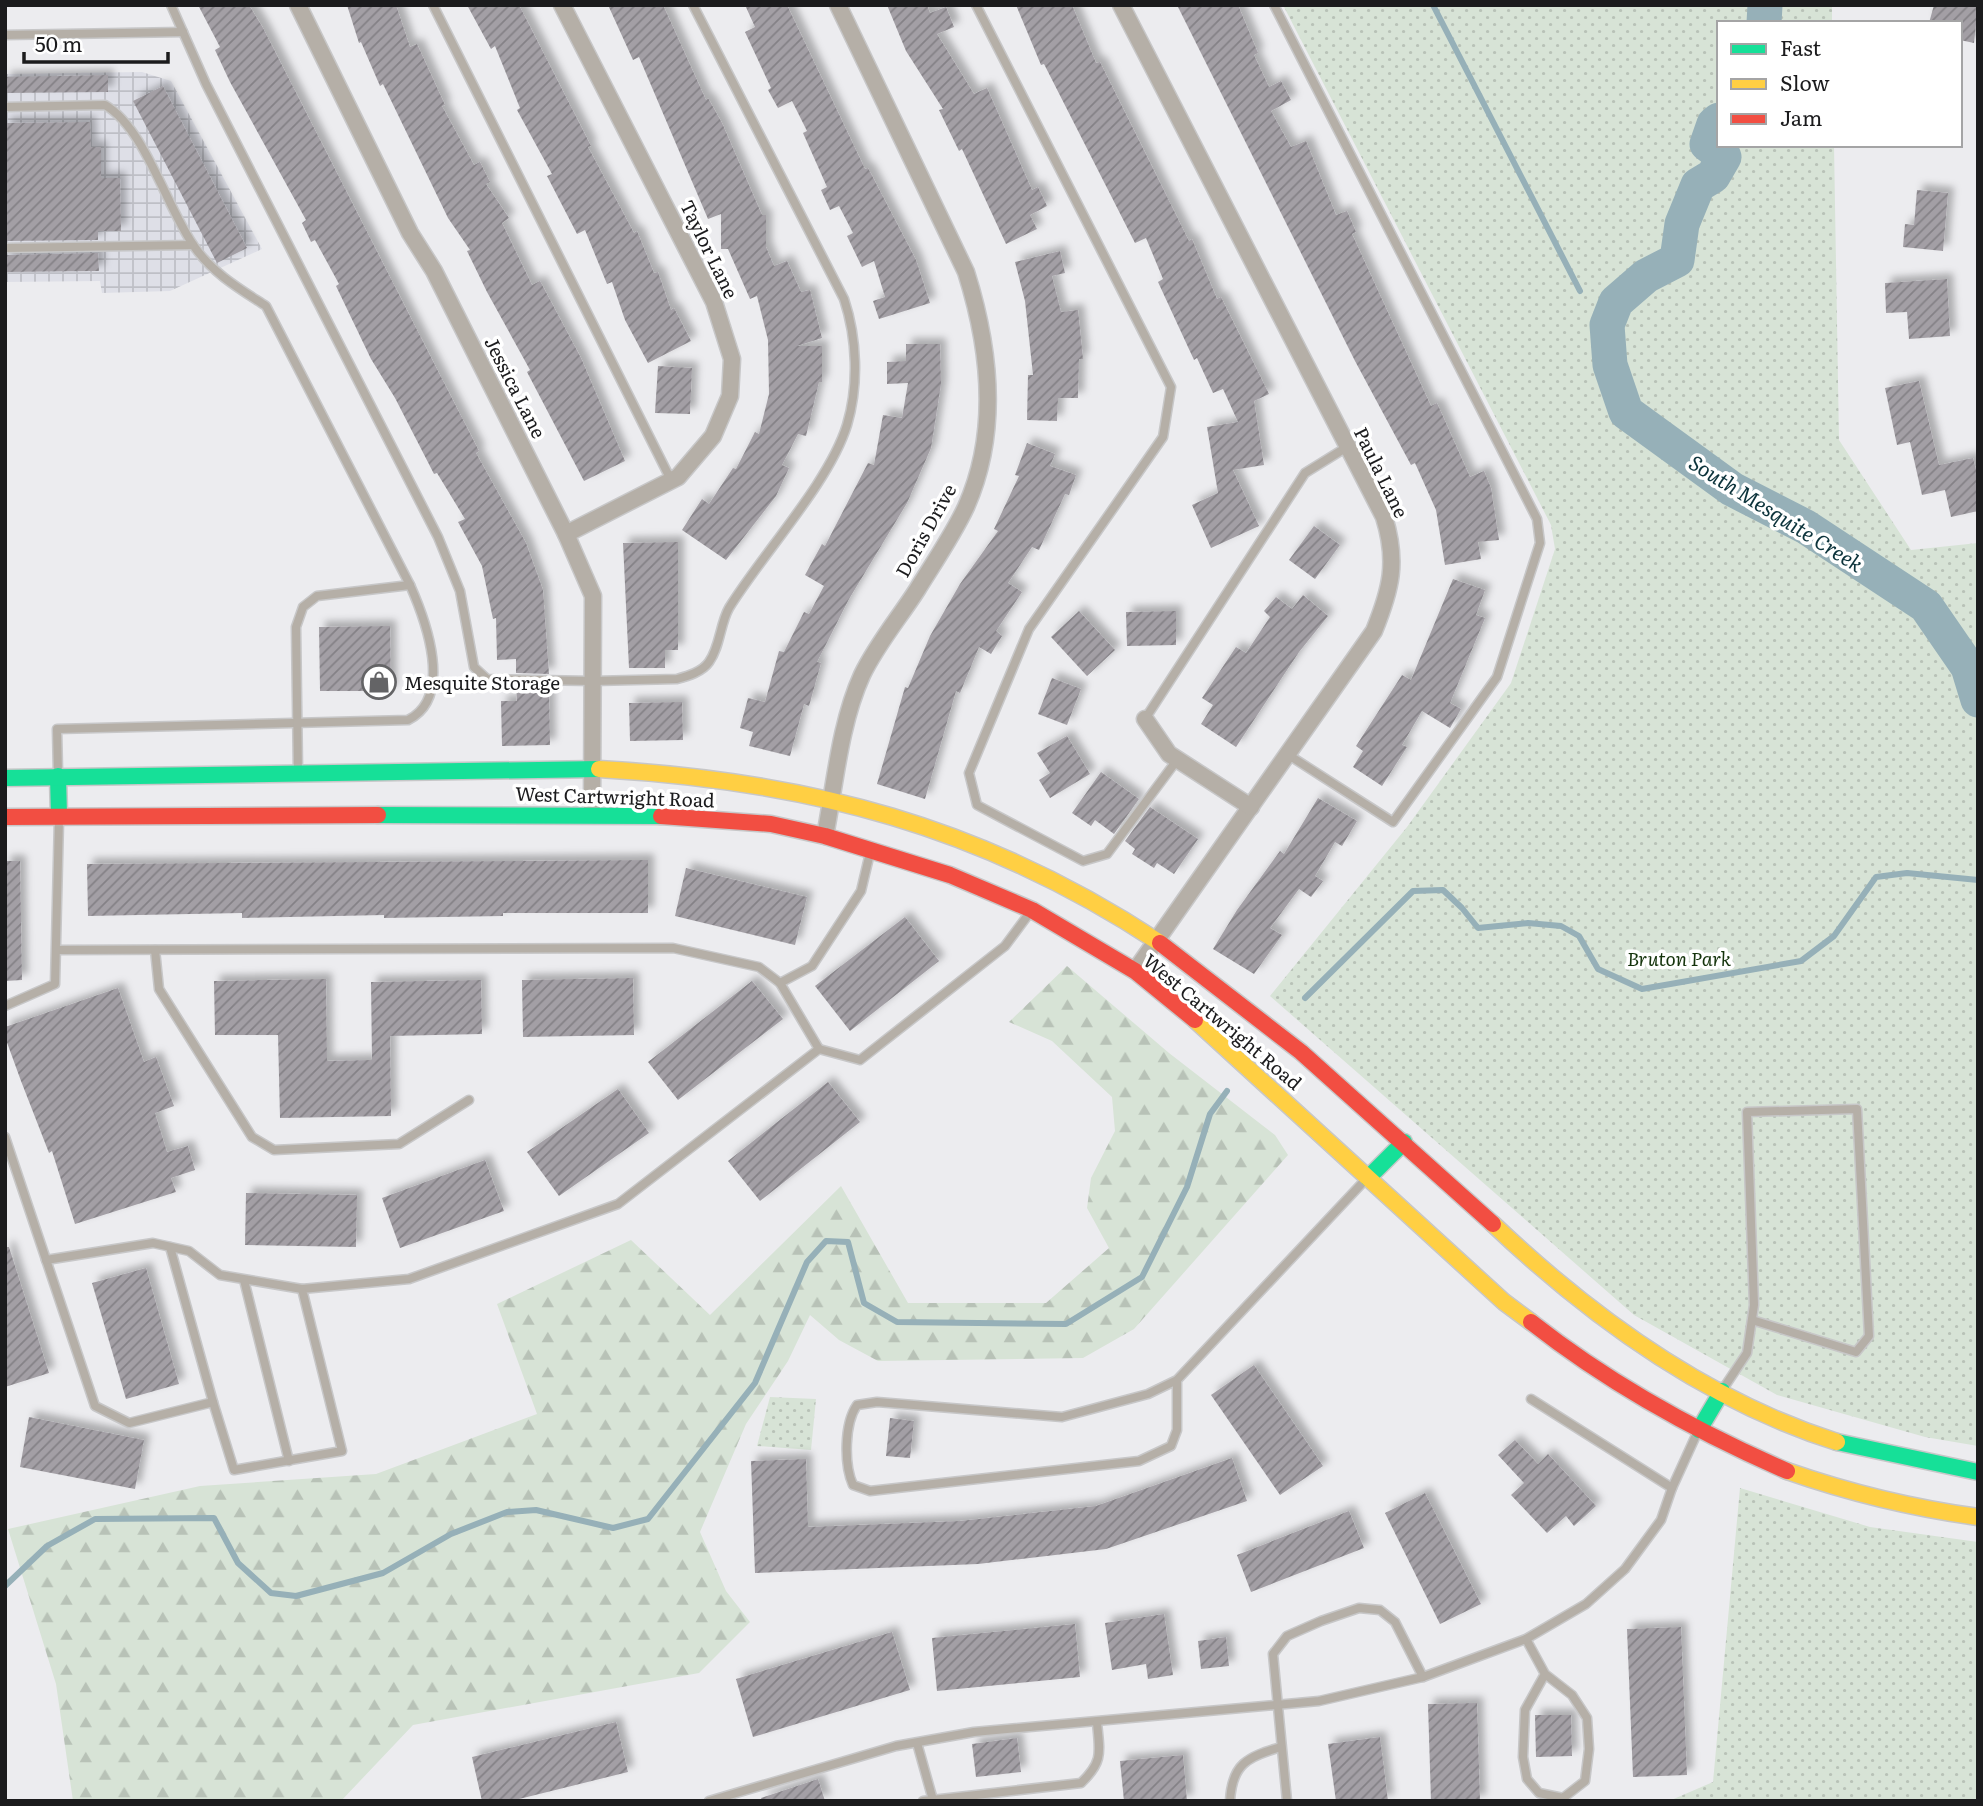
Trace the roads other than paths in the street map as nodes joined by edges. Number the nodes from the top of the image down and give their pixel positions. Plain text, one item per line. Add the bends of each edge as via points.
1 (171, 5) edge
2 (298, 5) edge
3 (433, 5) edge
4 (562, 5) edge
5 (694, 5) edge
6 (838, 5) edge
7 (976, 5) edge
8 (1121, 5) edge
9 (1274, 5) edge
10 (183, 32) junction
11 (5, 35) edge
12 (5, 107) edge
13 (193, 245) junction
14 (5, 248) edge
15 (1347, 447) junction
16 (671, 480) junction
17 (566, 534) junction
18 (410, 585) junction
19 (593, 681) junction
20 (1145, 719) joint
21 (298, 724) junction
22 (1287, 754) junction
23 (1177, 760) junction
24 (593, 769) junction
25 (298, 773) junction
26 (58, 776) junction
27 (5, 778) edge
28 (832, 799) junction
29 (1251, 807) junction
30 (592, 814) junction
31 (59, 816) junction
32 (5, 817) edge
33 (825, 836) junction
34 (871, 850) junction
35 (1032, 910) junction
36 (1155, 940) junction
37 (57, 950) junction
38 (155, 950) junction
39 (1135, 971) junction
40 (779, 983) junction
41 (5, 1006) edge
42 (819, 1049) junction
43 (469, 1100) dead end
44 (5, 1137) edge
45 (1404, 1142) junction
46 (1368, 1178) junction
47 (170, 1247) junction
48 (46, 1260) junction
49 (244, 1280) junction
50 (302, 1289) junction
51 (1752, 1320) junction
52 (1177, 1380) junction
53 (1722, 1391) junction
54 (1531, 1399) dead end
55 (213, 1402) junction
56 (1699, 1430) junction
57 (289, 1461) junction
58 (1978, 1472) edge
59 (1672, 1488) junction
60 (1978, 1517) edge
61 (1526, 1639) junction
62 (1545, 1674) junction
63 (1423, 1677) junction
64 (1279, 1705) junction
65 (1097, 1723) junction
66 (917, 1743) junction
67 (1281, 1747) junction
68 (744, 1796) edge
69 (933, 1799) edge
70 (709, 1801) edge
71 (923, 1801) edge
72 (1230, 1801) edge
73 (1287, 1801) edge

1 - 10 lane
2 - 17 street, Jessica Lane
3 - 16 lane
4 - 16 street, Taylor Lane via 714,302 732,359 730,396 713,436
5 - 19 lane via 844,299 851,321 853,393 847,425 827,466 728,610 710,662 677,679
6 - 28 street, Doris Drive via 966,272 985,353 988,414 981,461 966,508 862,675
7 - 23 lane via 1171,387 1163,437 1029,629 969,773 977,805 1083,861 1107,855
8 - 15 street, Paula Lane
9 - 22 lane via 1537,519 1541,543 1497,677 1393,822
10 - 11 lane
10 - 19 lane via 438,537 460,591 474,667 487,679
12 - 13 lane via 105,105 116,112 127,124
13 - 14 lane
13 - 18 lane via 226,280 266,306
15 - 20 lane via 1305,473
15 - 22 street, Paula Lane via 1384,517 1391,541 1392,578 1374,631
16 - 17 street, Taylor Lane
17 - 19 street, Jessica Lane via 593,596
18 - 21 lane via 317,596 303,607 296,627
18 - 21 lane via 426,620 431,649 432,687 425,708 408,720 394,722
19 - 24 street, Jessica Lane
20 - 23 street via 1160,744
21 - 25 lane
21 - 26 lane via 57,729
22 - 29 street, Paula Lane
23 - 29 street
24 - 25 main road, West Cartwright Road
24 - 28 main road, West Cartwright Road via 755,783
24 - 30 street, Jessica Lane
25 - 26 main road, West Cartwright Road
26 - 27 main road, West Cartwright Road
26 - 31 main road
28 - 33 street, Doris Drive
28 - 36 main road, West Cartwright Road via 958,839 1046,877
29 - 36 street, Paula Lane
30 - 31 main road, West Cartwright Road
30 - 33 main road, West Cartwright Road via 771,824
31 - 32 main road, West Cartwright Road
31 - 37 lane
33 - 34 main road, West Cartwright Road
34 - 35 main road, West Cartwright Road via 950,875
34 - 40 lane via 861,891 812,966
35 - 39 main road, West Cartwright Road
35 - 42 lane via 1005,946 860,1060
36 - 39 street, Paula Lane
36 - 45 main road, West Cartwright Road via 1258,1018
37 - 38 lane
37 - 41 lane via 55,984
38 - 40 lane via 673,948 759,967
38 - 43 lane via 159,989 252,1137 274,1150 399,1144
39 - 46 main road, West Cartwright Road via 1231,1050
40 - 42 lane
42 - 50 lane via 618,1204 410,1279
44 - 48 lane
45 - 46 main road
45 - 53 main road, West Cartwright Road via 1577,1298
46 - 52 lane
46 - 56 main road, West Cartwright Road via 1552,1341 1643,1401
47 - 48 lane via 152,1243
47 - 49 lane via 189,1251 220,1275
47 - 55 lane
48 - 55 lane via 94,1406 129,1423
49 - 50 lane
49 - 57 lane
50 - 57 lane via 342,1451
51 - 51 lane via 1747,1112 1857,1109 1869,1336 1856,1352
51 - 53 lane via 1747,1353
52 - 52 lane via 1148,1394 1062,1417 877,1402 857,1405 848,1430 849,1476 853,1485 870,1491 1139,1461 1171,1446 1177,1430
53 - 56 main road
53 - 58 main road, West Cartwright Road via 1822,1437
54 - 59 lane
55 - 57 lane via 234,1470
56 - 59 lane
56 - 60 main road, West Cartwright Road via 1801,1477 1895,1504
59 - 61 lane via 1661,1520 1625,1569 1586,1604
61 - 62 lane
61 - 63 lane
62 - 62 lane via 1572,1695 1587,1718 1585,1781 1563,1798 1538,1793 1527,1779 1523,1757 1525,1710
63 - 64 lane via 1319,1702
63 - 64 lane via 1395,1622 1380,1611 1359,1608 1287,1636 1273,1654
64 - 65 lane
64 - 67 lane
65 - 66 lane via 974,1732
65 - 69 lane via 1100,1752 1096,1768 1081,1783
66 - 68 lane
66 - 69 lane
67 - 72 lane via 1245,1761 1231,1778
67 - 73 lane
68 - 70 lane
69 - 71 lane

